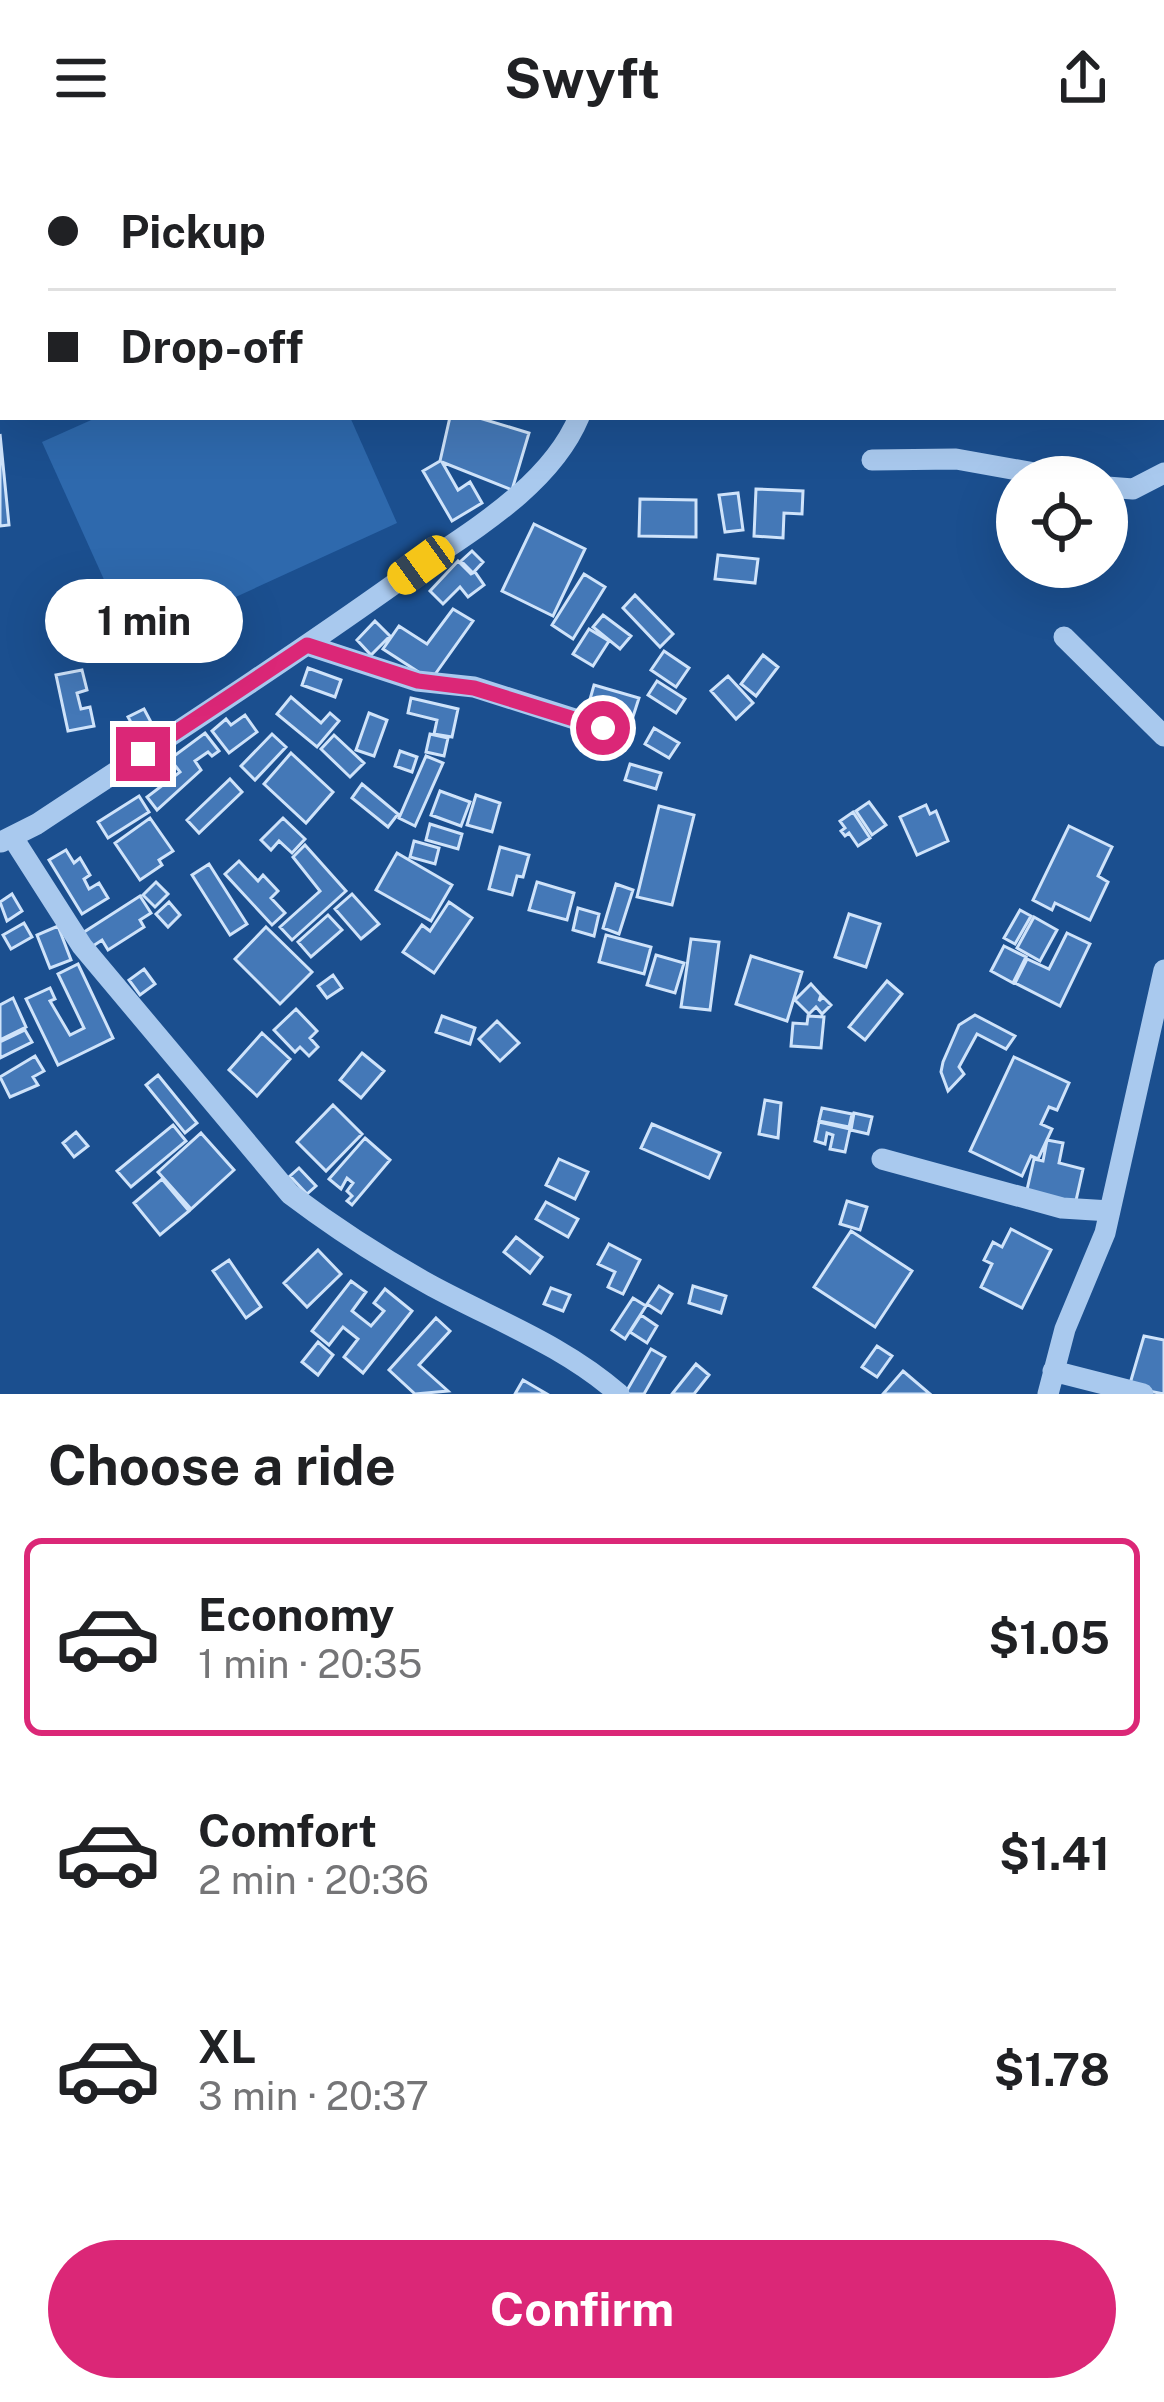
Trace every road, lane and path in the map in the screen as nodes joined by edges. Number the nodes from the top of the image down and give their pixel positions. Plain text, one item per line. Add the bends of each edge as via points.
1 (577, 420) edge
2 (872, 460) dead end
3 (996, 466) edge
4 (1164, 473) edge
5 (1128, 489) edge
6 (1064, 637) dead end
7 (307, 645) junction
8 (603, 728) dead end
9 (1164, 736) edge
10 (6, 840) edge
11 (1164, 970) edge
12 (882, 1159) dead end
13 (1110, 1211) junction
14 (1051, 1383) edge
15 (619, 1394) edge
16 (1143, 1394) edge

1 - 7 street via 556,458 525,487
2 - 3 street
4 - 5 street
6 - 9 street
7 - 8 street
7 - 10 street
10 - 15 street via 82,946 290,1194 432,1286 556,1347
11 - 13 street
12 - 13 street via 1062,1208
13 - 14 street
14 - 16 street

